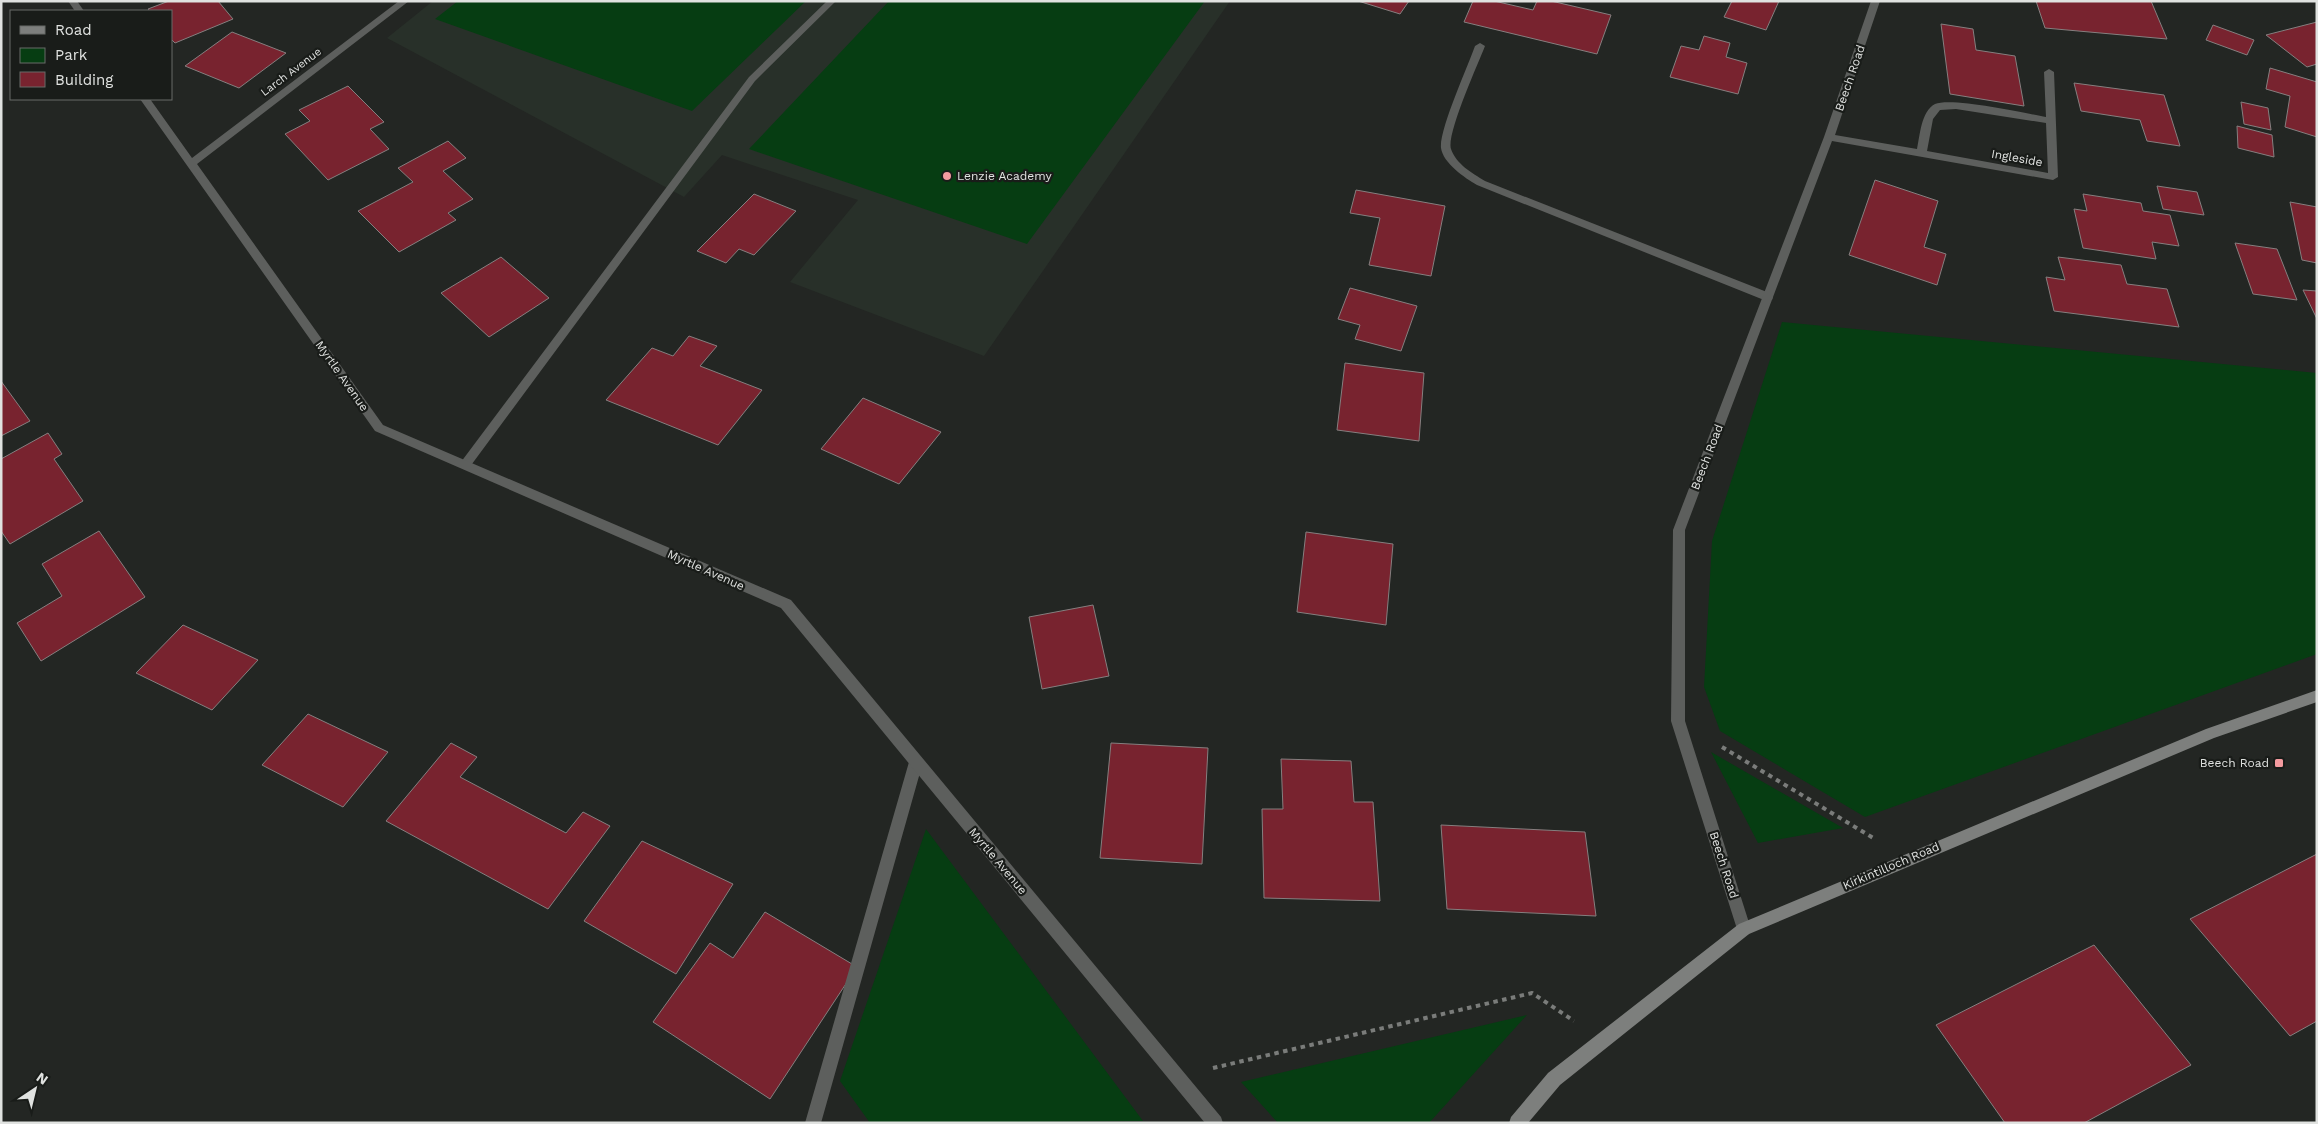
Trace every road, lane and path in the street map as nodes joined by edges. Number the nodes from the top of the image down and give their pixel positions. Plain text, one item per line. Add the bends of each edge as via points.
1 (405, 1) edge
2 (832, 1) edge
3 (1876, 1) edge
4 (1480, 46) dead end
5 (2050, 72) dead end
6 (146, 100) edge
7 (2052, 121) junction
8 (1829, 137) junction
9 (1921, 154) junction
10 (192, 163) junction
11 (1768, 297) junction
12 (465, 465) junction
13 (2317, 696) edge
14 (1678, 721) junction
15 (916, 762) junction
16 (1908, 859) junction
17 (1744, 928) junction
18 (1602, 1041) junction
19 (1178, 1076) junction
20 (813, 1123) edge
21 (1215, 1123) edge
22 (1517, 1123) edge

1 - 10 street, Larch Avenue
2 - 12 street via 752,79
3 - 8 street, Beech Road
4 - 11 street via 1447,133 1446,149 1462,172 1481,183
5 - 7 street, Ingleside
6 - 10 street, Myrtle Avenue
7 - 9 street via 1956,106 1937,107 1928,119
7 - 9 street, Ingleside via 2053,177
8 - 9 street, Ingleside
8 - 11 street, Beech Road
10 - 12 street, Myrtle Avenue via 379,428
11 - 14 street, Beech Road via 1679,530
12 - 15 street, Myrtle Avenue via 786,604
13 - 16 main road, Kirkintilloch Road via 2211,733
14 - 16 path
14 - 17 street, Beech Road
15 - 19 street, Myrtle Avenue
15 - 20 street
16 - 17 main road, Kirkintilloch Road
17 - 18 main road, Kirkintilloch Road
18 - 19 path via 1532,993
18 - 22 main road, Kirkintilloch Road via 1554,1079
19 - 21 street, Myrtle Avenue

